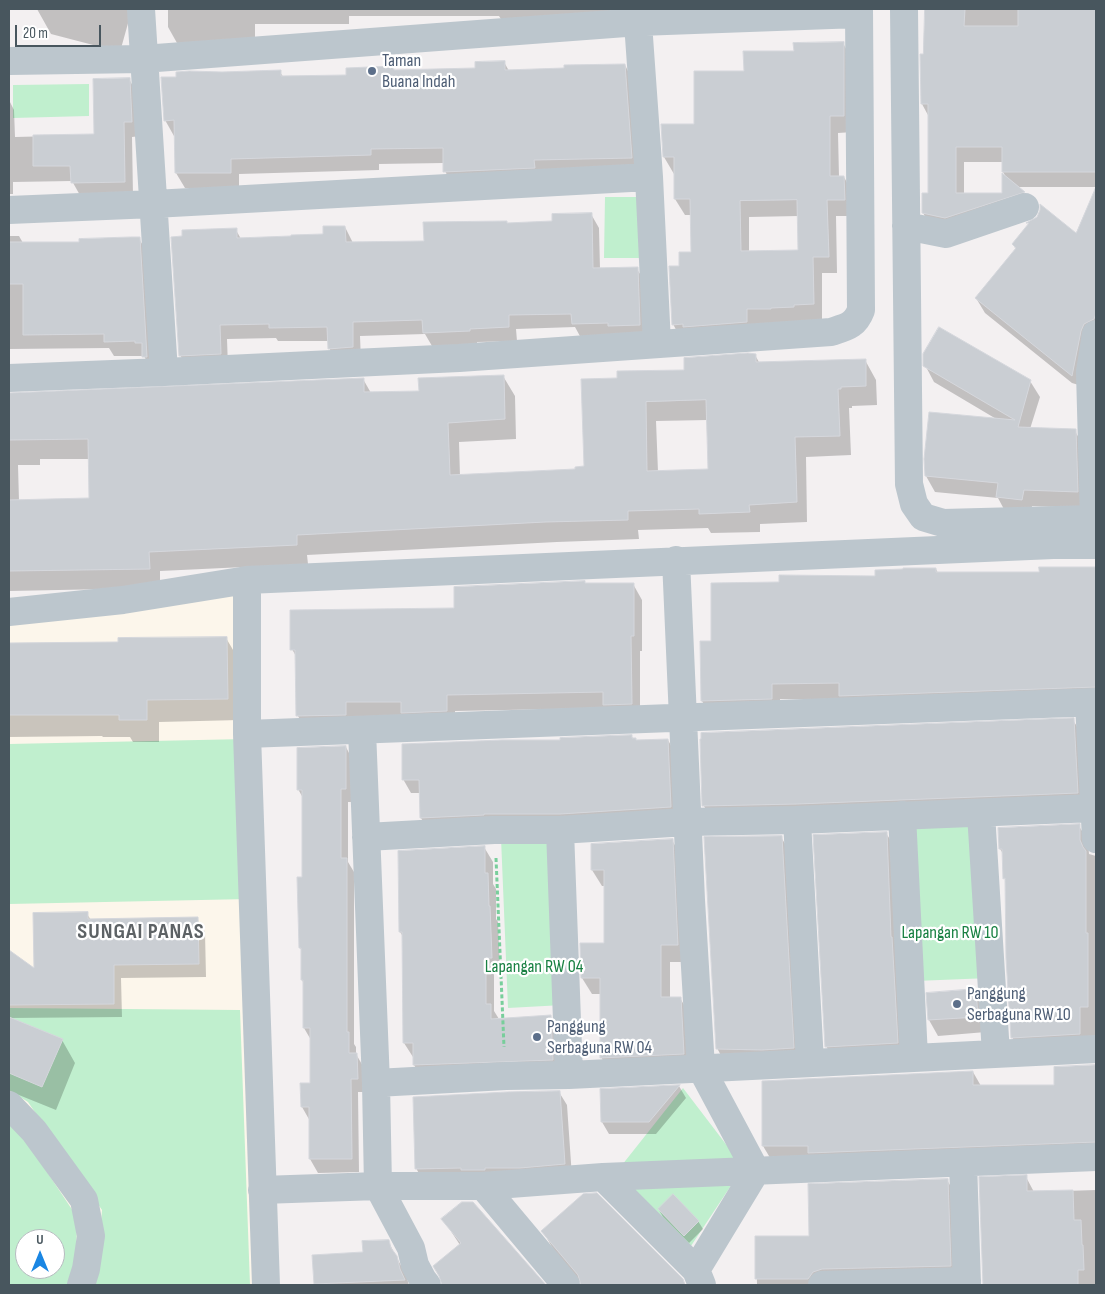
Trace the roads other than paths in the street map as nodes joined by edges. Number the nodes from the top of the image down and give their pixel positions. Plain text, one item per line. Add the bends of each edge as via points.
1 (141, 9) edge
2 (904, 9) edge
3 (859, 12) edge
4 (638, 15) edge
5 (143, 59) junction
6 (9, 61) edge
7 (649, 177) junction
8 (154, 204) junction
9 (1025, 207) dead end
10 (9, 210) edge
11 (906, 226) junction
12 (1096, 334) edge
13 (657, 344) junction
14 (164, 372) junction
15 (9, 378) edge
16 (1096, 528) edge
17 (676, 560) junction
18 (247, 580) junction
19 (9, 612) edge
20 (1093, 703) edge
21 (682, 718) junction
22 (362, 730) junction
23 (247, 734) junction
24 (1095, 808) junction
25 (981, 813) junction
26 (902, 814) junction
27 (797, 820) junction
28 (687, 822) junction
29 (560, 830) junction
30 (366, 836) junction
31 (1096, 839) edge
32 (1096, 1049) edge
33 (996, 1054) junction
34 (914, 1057) junction
35 (810, 1063) junction
36 (701, 1068) junction
37 (569, 1075) junction
38 (376, 1083) junction
39 (9, 1105) edge
40 (1096, 1157) edge
41 (963, 1162) junction
42 (756, 1171) junction
43 (604, 1177) junction
44 (378, 1186) junction
45 (483, 1186) junction
46 (262, 1190) junction
47 (699, 1278) edge
48 (967, 1283) edge
49 (80, 1285) edge
50 (266, 1285) edge
51 (427, 1285) edge
52 (566, 1285) edge
53 (822, 1285) edge

1 - 5 street
2 - 11 street
3 - 4 street
3 - 13 street via 861,310 857,321 831,332
4 - 5 street
4 - 7 street
5 - 6 street
5 - 8 street
7 - 8 street
7 - 13 street
8 - 10 street
8 - 14 street
9 - 11 street via 946,234
11 - 16 street via 909,484 914,504 923,517 943,523
12 - 16 street via 1090,372
13 - 14 street via 459,358
14 - 15 street
16 - 17 street via 1053,545
17 - 18 street
17 - 21 street
18 - 19 street via 123,600
18 - 23 street
20 - 21 street
20 - 24 street
21 - 22 street
21 - 28 street
22 - 23 street
22 - 30 street
23 - 46 street
24 - 25 street
24 - 31 street
25 - 26 street
25 - 33 street
26 - 27 street
26 - 34 street
27 - 28 street
27 - 35 street
28 - 29 street
28 - 36 street
29 - 30 street
29 - 37 street
30 - 38 street
32 - 33 street
33 - 34 street
34 - 35 street
35 - 36 street
36 - 37 street
36 - 42 street
37 - 38 street
38 - 44 street
39 - 49 street via 34,1131 84,1200 91,1236
40 - 41 street
41 - 42 street
41 - 48 street
42 - 43 street
42 - 47 street
43 - 45 street
43 - 47 street
44 - 45 street
44 - 46 street
44 - 51 street
45 - 52 street
46 - 50 street
48 - 53 street

